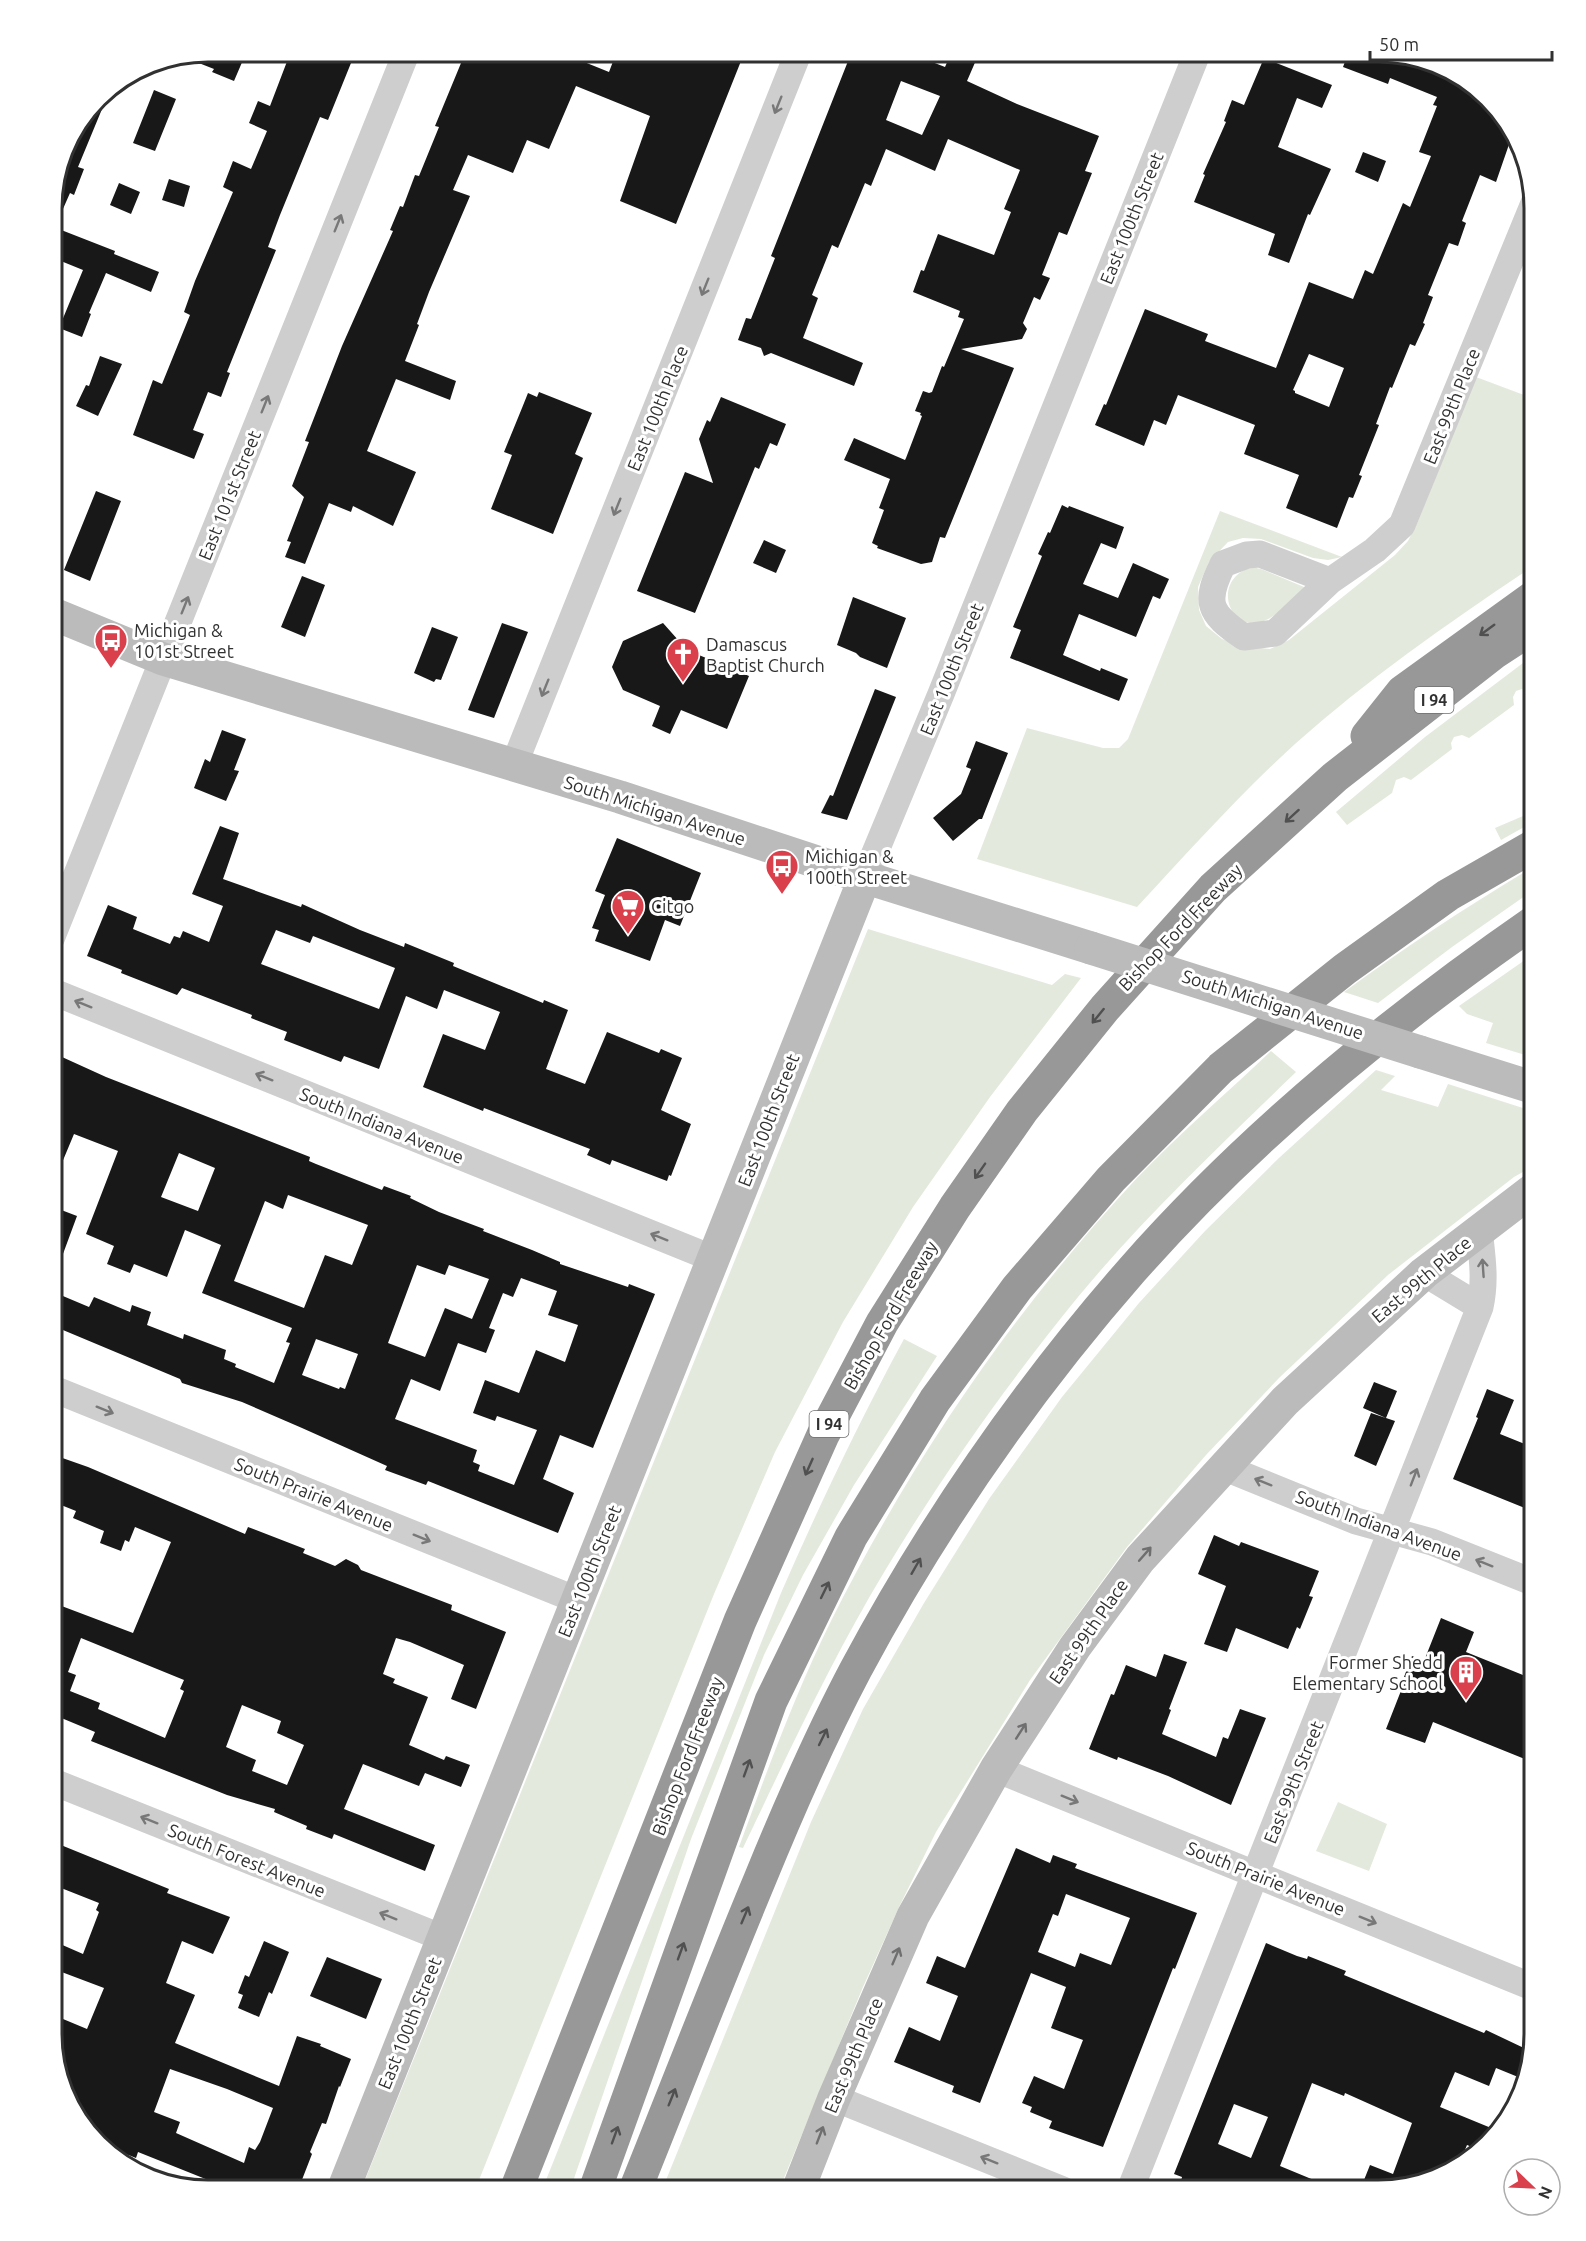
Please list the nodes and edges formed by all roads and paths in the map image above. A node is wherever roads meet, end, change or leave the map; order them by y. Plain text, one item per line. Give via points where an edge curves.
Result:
1 (403, 62) edge
2 (796, 62) edge
3 (1194, 62) edge
4 (1524, 227) edge
5 (1330, 581) dead end
6 (1524, 604) edge
7 (62, 618) edge
8 (1524, 633) edge
9 (163, 659) junction
10 (514, 765) junction
11 (1335, 777) junction
12 (1524, 851) edge
13 (865, 878) junction
14 (62, 912) edge
15 (1524, 929) edge
16 (62, 996) edge
17 (1524, 1085) edge
18 (1524, 1196) edge
19 (1479, 1229) junction
20 (714, 1259) junction
21 (1424, 1273) junction
22 (1480, 1307) junction
23 (62, 1392) edge
24 (1223, 1467) junction
25 (1392, 1531) junction
26 (1524, 1579) edge
27 (577, 1600) junction
28 (996, 1769) junction
29 (62, 1785) edge
30 (1256, 1874) junction
31 (443, 1938) junction
32 (1524, 1984) edge
33 (834, 2098) junction
34 (347, 2179) edge
35 (520, 2179) edge
36 (599, 2179) edge
37 (639, 2179) edge
38 (802, 2180) edge
39 (1037, 2180) edge
40 (1134, 2180) edge

9 -> 1 street, East 101st Street
2 -> 10 street, East 100th Place
3 - 13 street, East 100th Street
4 - 5 street, East 99th Place via 1402,525
6 -> 11 highway via 1402,692
7 - 9 street, South Michigan Avenue
8 - 11 highway, Bishop Ford Freeway / I 94
9 - 10 street, South Michigan Avenue
9 - 14 street, East 101st Street
10 - 13 street, South Michigan Avenue
11 -> 35 highway, Bishop Ford Freeway / I 94 via 1214,888 1105,1008 1022,1111 955,1207 882,1323 823,1435 740,1621
36 -> 12 highway via 771,1701 851,1537 935,1400 1017,1288 1111,1179 1221,1068 1345,969 1448,895
13 - 17 street, South Michigan Avenue, bridge
13 - 20 street, East 100th Street
37 -> 15 highway via 790,1806 855,1670 935,1532 1037,1386 1132,1270 1223,1175 1326,1080 1458,974
20 -> 16 street, South Indiana Avenue
18 - 19 street, East 99th Place
19 - 21 street, East 99th Place
22 -> 19 street, East 99th Street via 1484,1269
20 - 27 street, East 100th Street
21 - 22 street
21 - 24 street, East 99th Place via 1285,1401
25 -> 22 street, East 99th Street
23 -> 27 street, South Prairie Avenue
25 -> 24 street, South Indiana Avenue via 1356,1521
28 -> 24 street, East 99th Place via 1075,1647 1140,1559
26 -> 25 street, South Indiana Avenue via 1432,1542
25 - 30 street, East 99th Street
27 - 31 street, East 100th Street
28 -> 30 street, South Prairie Avenue
33 -> 28 street, East 99th Place via 913,1916
31 -> 29 street, South Forest Avenue
30 -> 32 street, South Prairie Avenue
30 - 40 street, East 99th Street
31 - 34 street, East 100th Street
38 -> 33 street, East 99th Place
39 -> 33 street

